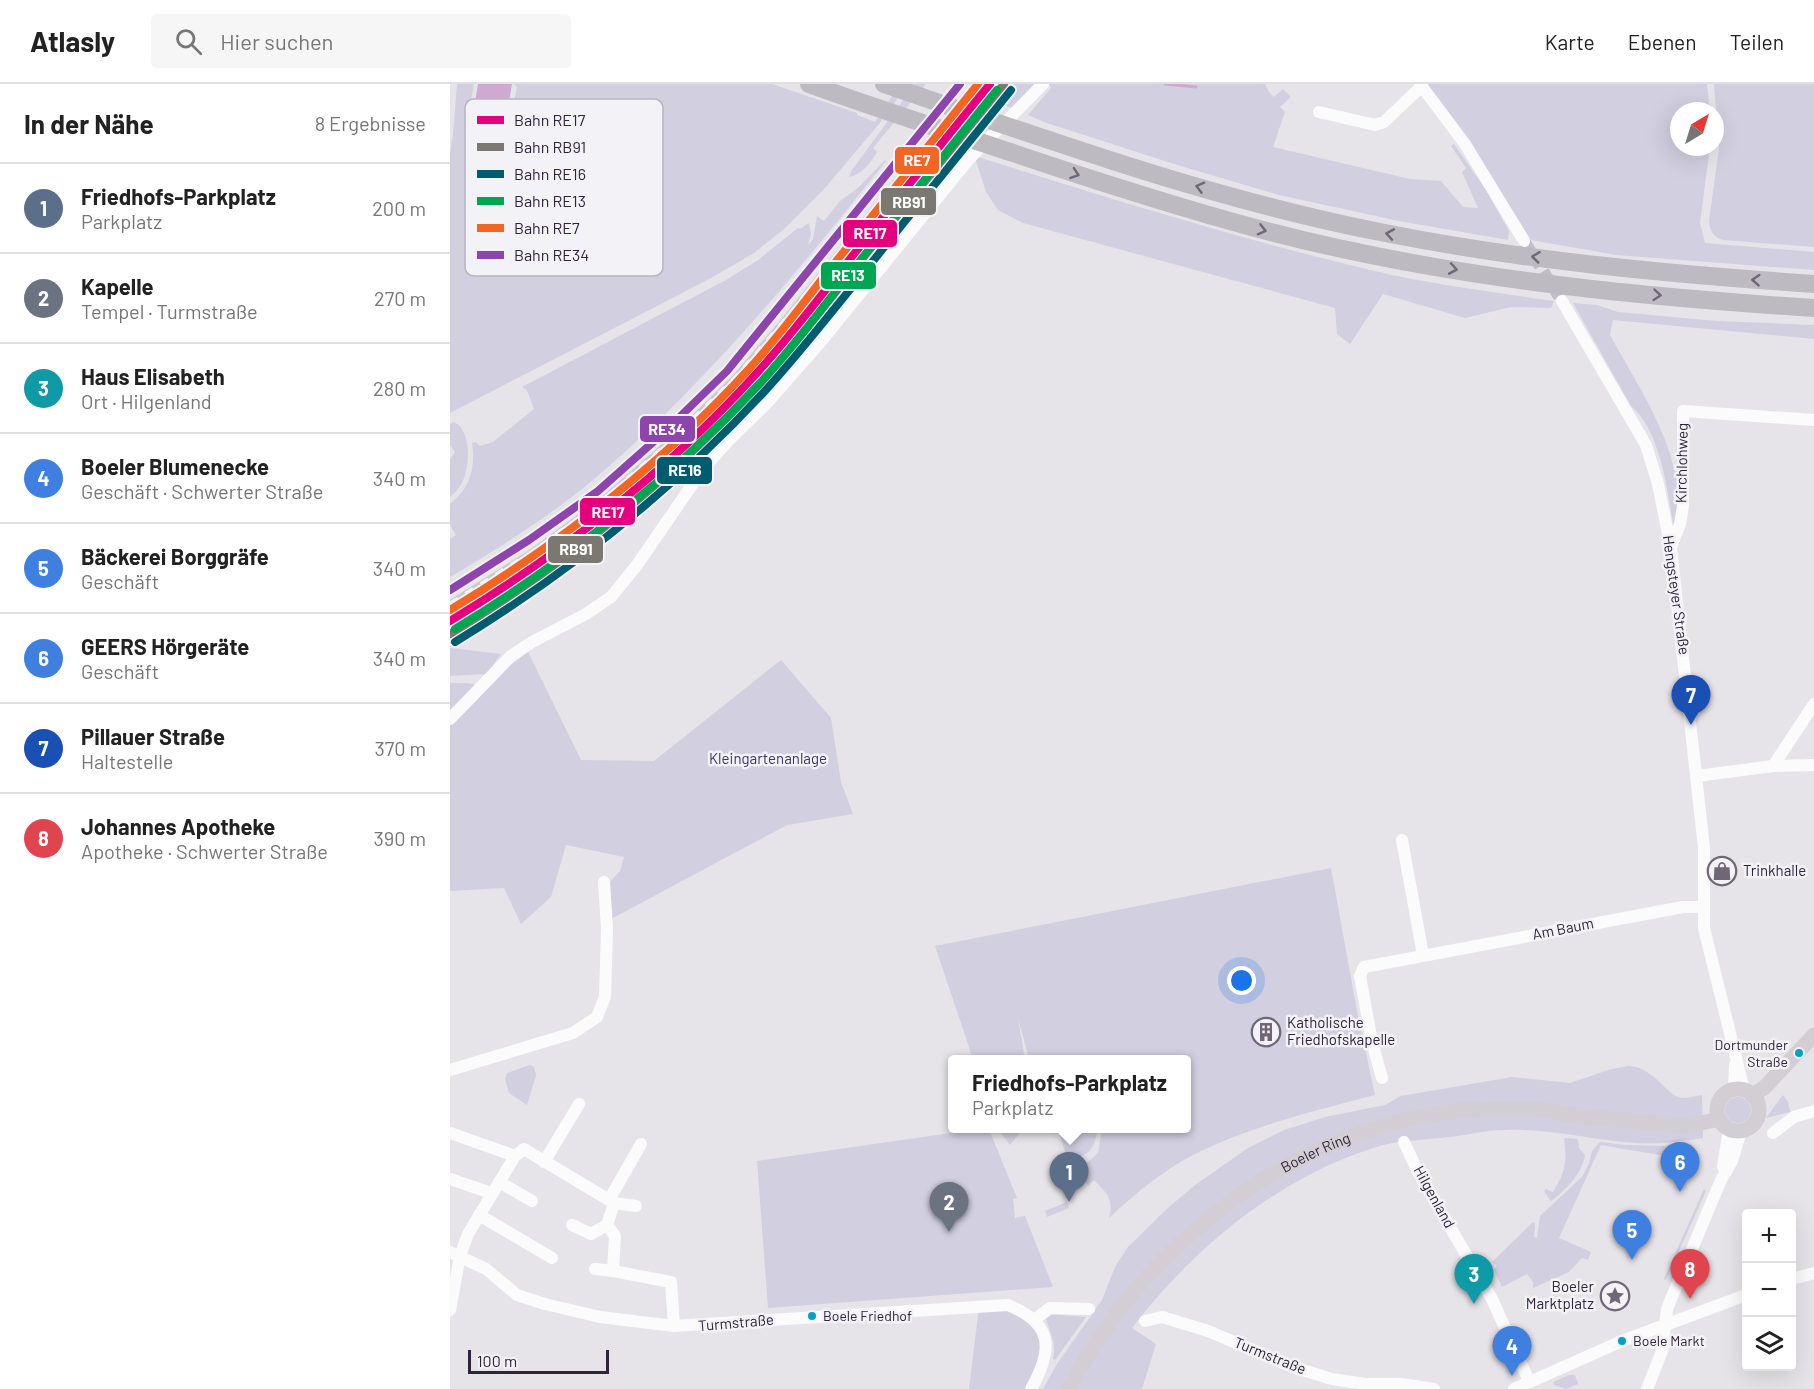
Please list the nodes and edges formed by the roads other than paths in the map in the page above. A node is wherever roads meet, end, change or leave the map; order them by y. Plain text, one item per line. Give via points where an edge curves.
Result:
1 (809, 84) edge
2 (884, 84) edge
3 (1043, 84) edge
4 (1421, 85) edge
5 (1319, 112) dead end
6 (1524, 241) tunnel mouth
7 (1814, 284) edge
8 (1562, 301) tunnel mouth
9 (1814, 308) edge
10 (1814, 420) edge
11 (1671, 549) junction
12 (1814, 704) edge
13 (450, 719) edge
14 (1814, 765) edge
15 (1773, 766) junction
16 (1697, 776) junction
17 (1402, 840) dead end
18 (604, 882) dead end
19 (1703, 907) junction
20 (1423, 955) junction
21 (1814, 1035) edge
22 (450, 1071) edge
23 (1382, 1078) dead end
24 (1747, 1095) junction
25 (579, 1104) dead end
26 (1814, 1111) edge
27 (1727, 1122) junction
28 (450, 1133) edge
29 (1773, 1133) dead end
30 (1404, 1142) dead end
31 (640, 1144) dead end
32 (515, 1156) junction
33 (544, 1162) junction
34 (450, 1179) edge
35 (499, 1182) junction
36 (491, 1193) junction
37 (532, 1201) dead end
38 (611, 1202) junction
39 (636, 1206) dead end
40 (479, 1215) junction
41 (572, 1225) dead end
42 (607, 1225) junction
43 (455, 1254) edge
44 (552, 1258) dead end
45 (595, 1269) dead end
46 (613, 1271) junction
47 (1814, 1273) edge
48 (1796, 1278) edge
49 (1742, 1297) edge
50 (1089, 1309) dead end
51 (450, 1310) edge
52 (1034, 1320) junction
53 (1145, 1321) dead end
54 (674, 1326) junction
55 (1665, 1326) junction
56 (1529, 1381) junction
57 (1031, 1389) edge
58 (1069, 1389) edge
59 (1434, 1389) edge
60 (1514, 1389) edge
61 (1647, 1389) edge

1 -> 9 highway via 1096,182 1260,230 1377,256 1516,280
7 -> 2 highway via 1649,272 1384,233 1172,179
3 - 13 street via 969,159 816,347 703,470 610,597 511,656
4 - 5 street via 1384,122 1375,125
4 - 6 street via 1465,144
8 - 11 street, Hengsteyer Straße via 1646,445 1659,484
10 - 11 street, Kirchlohweg via 1683,411 1683,506
11 - 16 street, Hengsteyer Straße
12 - 15 street
14 - 15 street
15 - 16 street
16 - 19 street, Hengsteyer Straße via 1705,859
17 - 20 street
18 - 22 street via 605,996 597,1017 573,1033
19 - 20 street, Am Baum via 1683,907
19 - 24 street, Hengsteyer Straße via 1704,928
20 - 23 street, Am Baum via 1362,969 1372,1042
21 - 24 main road via 1764,1088
24 - 27 main road via 1724,1095
24 - 27 main road via 1759,1113 1755,1123
25 - 33 street
26 - 29 street via 1794,1117
27 - 55 street via 1721,1180 1671,1299
27 - 58 main road, Boeler Ring via 1656,1122 1534,1109 1486,1109 1394,1123 1339,1141 1245,1191 1194,1230 1117,1312
28 - 32 street
30 - 56 street, Hilgenland via 1492,1299
31 - 38 street
32 - 33 street via 524,1149
32 - 35 street
33 - 38 street
34 - 36 street
35 - 36 street
35 - 37 street
36 - 40 street
38 - 39 street
38 - 42 street
40 - 43 street
40 - 44 street
41 - 42 street via 591,1234
42 - 46 street via 615,1236
43 - 51 street
43 - 54 street, Turmstraße via 486,1269 517,1295 600,1317
45 - 46 street
46 - 54 street via 671,1282
47 - 48 street
49 - 55 street
50 - 52 street via 1050,1308
52 - 54 street, Turmstraße via 1008,1305
52 - 57 street via 1047,1350
53 - 59 street, Turmstraße via 1162,1317 1332,1379
55 - 56 street
55 - 61 street via 1662,1351
56 - 60 street

